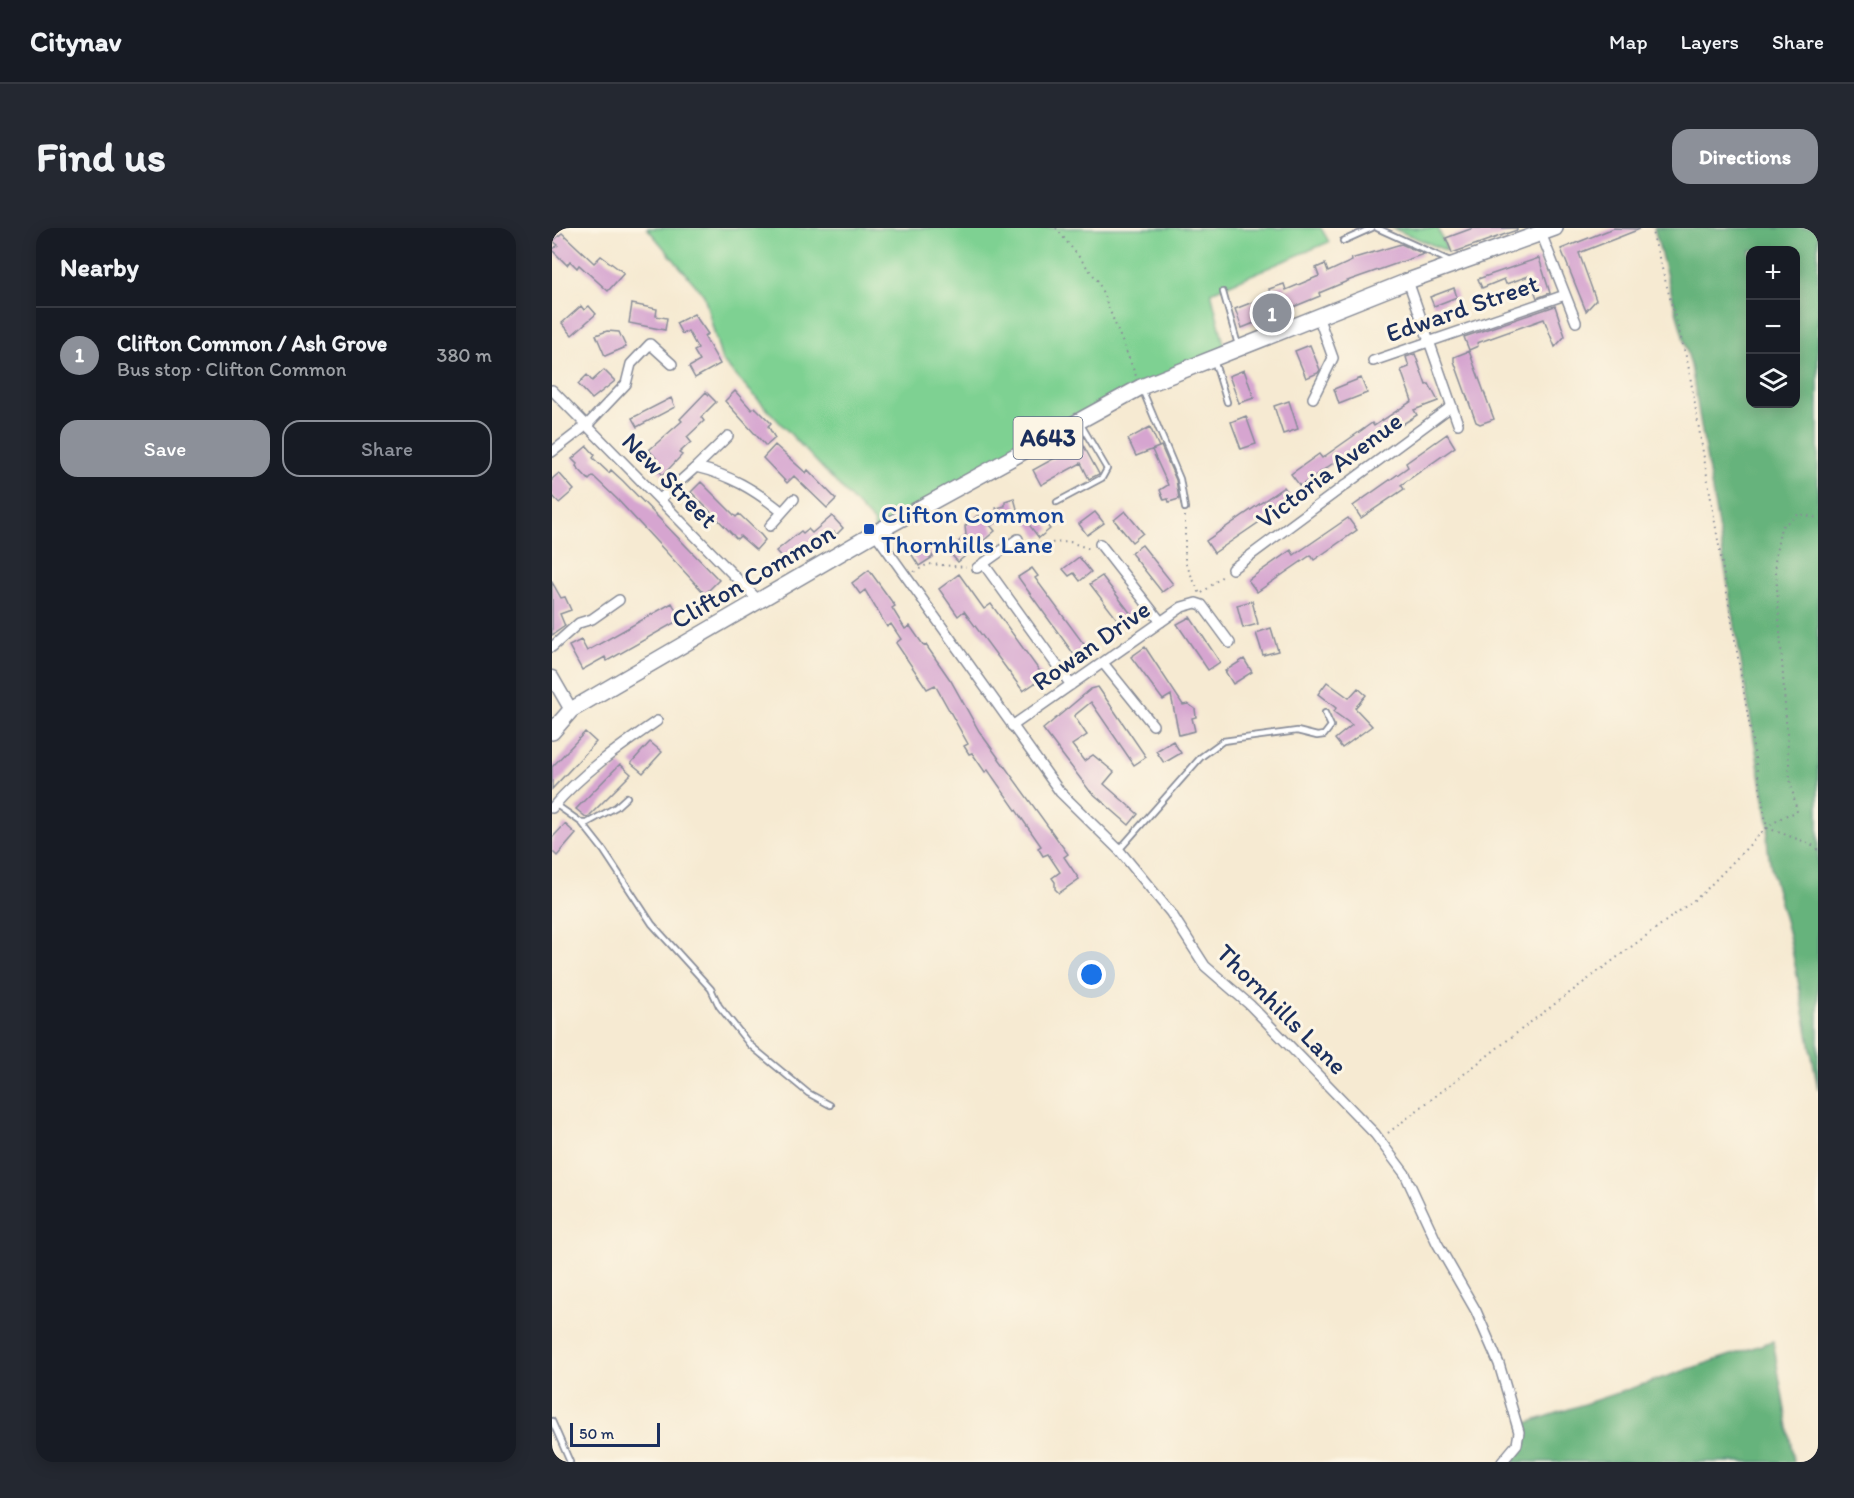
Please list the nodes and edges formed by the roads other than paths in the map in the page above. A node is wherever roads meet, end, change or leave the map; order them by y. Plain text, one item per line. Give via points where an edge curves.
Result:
1 (1375, 228) edge
2 (1548, 230) edge
3 (1343, 241) dead end
4 (1454, 264) junction
5 (1408, 280) junction
6 (1223, 292) dead end
7 (1565, 295) junction
8 (1318, 316) junction
9 (1576, 322) dead end
10 (1429, 342) junction
11 (1238, 347) junction
12 (1214, 357) junction
13 (1373, 361) dead end
14 (672, 364) dead end
15 (1141, 387) junction
16 (552, 390) edge
17 (1313, 398) dead end
18 (1227, 402) dead end
19 (1452, 406) junction
20 (1078, 421) junction
21 (1458, 424) dead end
22 (587, 425) junction
23 (728, 436) dead end
24 (552, 452) edge
25 (696, 467) junction
26 (660, 499) junction
27 (794, 499) dead end
28 (1057, 502) dead end
29 (1185, 508) road end
30 (781, 511) junction
31 (770, 526) dead end
32 (875, 533) junction
33 (1018, 539) road end
34 (1101, 544) road end
35 (1232, 569) road end
36 (619, 600) dead end
37 (758, 600) junction
38 (1161, 622) junction
39 (1230, 643) dead end
40 (552, 647) edge
41 (1103, 663) junction
42 (552, 677) edge
43 (1071, 685) junction
44 (571, 710) junction
45 (1325, 713) dead end
46 (657, 721) dead end
47 (1153, 725) dead end
48 (1012, 726) junction
49 (552, 732) edge
50 (627, 797) dead end
51 (553, 806) edge
52 (582, 823) junction
53 (1119, 850) junction
54 (830, 1105) dead end
55 (552, 1421) edge
56 (570, 1462) edge
57 (1502, 1462) edge

1 - 3 lane
1 - 4 lane via 1449,258
2 - 4 main road, Clifton Common / A643
2 - 7 street
4 - 5 main road, Clifton Common / A643
5 - 8 main road, Clifton Common / A643
5 - 10 street
6 - 11 lane
7 - 9 street
7 - 10 street, Edward Street
8 - 11 main road, Clifton Common / A643
8 - 17 street via 1333,358
10 - 13 street, Edward Street
10 - 19 street
11 - 12 main road, Clifton Common / A643
12 - 15 main road, Clifton Common / A643
12 - 18 lane
14 - 22 street via 650,344 632,364 626,384
15 - 20 main road, Clifton Common / A643
15 - 29 lane via 1180,479
16 - 22 street, New Street
19 - 21 street
19 - 35 street, Victoria Avenue
20 - 28 lane via 1107,469 1102,478
20 - 32 main road, Clifton Common / A643
22 - 24 street
22 - 26 street, New Street
23 - 25 street
25 - 26 street
25 - 30 street via 720,472 753,489
26 - 37 street, New Street
27 - 30 street
30 - 31 street
32 - 37 main road, Clifton Common / A643
32 - 48 street, Thornhills Lane
33 - 43 street via 980,565
34 - 38 street
36 - 40 street via 592,619 579,623
37 - 44 main road, Clifton Common / A643
38 - 39 street, Rowan Drive via 1198,599
38 - 41 street, Rowan Drive
41 - 43 street, Rowan Drive
41 - 47 street
42 - 44 street
43 - 48 street, Rowan Drive
44 - 49 main road, A643
45 - 53 lane via 1331,726 1324,735 1297,731 1223,741 1201,758
46 - 51 street via 609,754
48 - 53 street, Thornhills Lane via 1060,792
50 - 52 lane via 609,812
51 - 52 lane
52 - 54 lane via 652,924 711,989 750,1045 808,1093
53 - 57 street, Thornhills Lane via 1171,913 1205,966 1250,1005 1375,1134 1405,1174 1499,1364 1519,1432 1517,1444
55 - 56 lane

